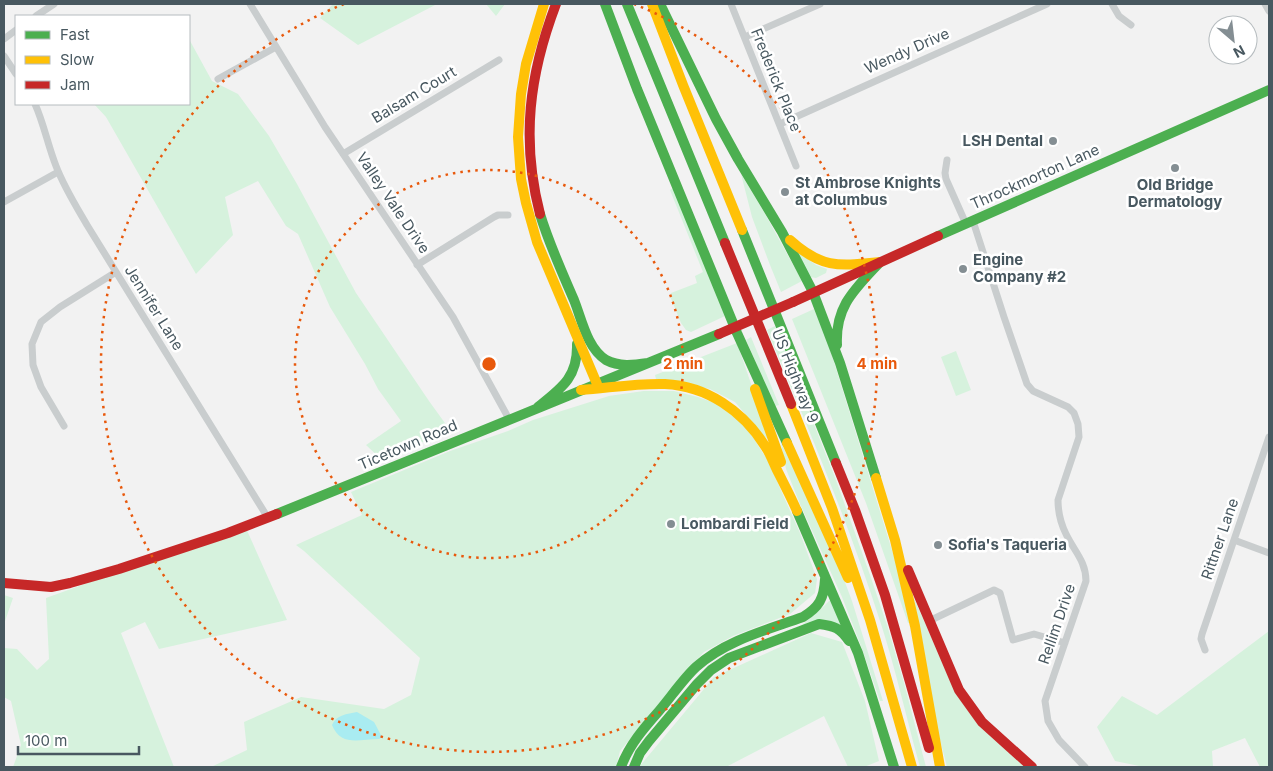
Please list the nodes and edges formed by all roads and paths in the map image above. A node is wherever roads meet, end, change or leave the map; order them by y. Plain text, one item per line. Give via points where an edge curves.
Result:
1 (54, 4) edge
2 (250, 4) edge
3 (544, 4) edge
4 (556, 4) edge
5 (600, 4) edge
6 (605, 4) edge
7 (627, 4) edge
8 (652, 4) edge
9 (660, 4) edge
10 (731, 4) edge
11 (820, 4) edge
12 (1047, 4) edge
13 (1112, 4) edge
14 (1265, 4) edge
15 (1269, 11) edge
16 (38, 15) edge
17 (1131, 25) dead end
18 (15, 31) edge
19 (616, 33) junction
20 (745, 37) junction
21 (4, 39) edge
22 (276, 47) junction
23 (4, 56) edge
24 (499, 60) dead end
25 (15, 72) edge
26 (218, 79) dead end
27 (1269, 90) edge
28 (35, 105) edge
29 (780, 124) junction
30 (343, 154) junction
31 (947, 160) dead end
32 (796, 166) dead end
33 (58, 172) junction
34 (4, 202) edge
35 (508, 216) dead end
36 (970, 223) junction
37 (782, 232) junction
38 (880, 262) junction
39 (418, 265) junction
40 (116, 272) junction
41 (813, 292) junction
42 (737, 333) junction
43 (576, 336) junction
44 (648, 363) junction
45 (840, 363) junction
46 (597, 384) junction
47 (581, 390) junction
48 (538, 407) junction
49 (509, 420) junction
50 (64, 426) dead end
51 (1269, 437) edge
52 (796, 509) junction
53 (268, 518) junction
54 (895, 540) junction
55 (1234, 540) junction
56 (1269, 553) edge
57 (825, 574) junction
58 (4, 583) edge
59 (870, 620) junction
60 (929, 621) junction
61 (1065, 643) junction
62 (1205, 650) dead end
63 (858, 653) junction
64 (621, 767) edge
65 (634, 767) edge
66 (894, 767) edge
67 (912, 767) edge
68 (935, 767) edge
69 (940, 767) edge
70 (1032, 767) edge
71 (1085, 767) edge

1 - 16 street
2 - 22 street, Valley Vale Drive
3 - 43 main road via 526,64 521,94 518,122 520,169 535,235
4 - 44 main road via 540,54 531,102 529,138 537,202 549,242 597,352 605,359 620,364
5 - 19 main road
6 - 19 main road
7 - 59 main road, US Highway 9 via 832,508
8 - 68 main road, US Highway 9 via 855,510 885,595
9 - 37 main road via 716,119
10 - 20 street, Frederick Place
11 - 20 street
12 - 29 street, Wendy Drive
13 - 17 street via 1119,16
14 - 15 street
18 - 21 street
19 - 42 main road
20 - 29 street, Frederick Place
22 - 26 street
22 - 30 street, Valley Vale Drive
23 - 25 street
24 - 30 street, Balsam Court
27 - 36 main road, Throckmorton Lane
28 - 33 street, Jennifer Lane
29 - 32 street, Frederick Place
30 - 39 street, Valley Vale Drive
31 - 36 street, Rellim Drive via 946,179
33 - 34 street
33 - 40 street, Jennifer Lane
35 - 39 street via 494,216
36 - 38 main road, Throckmorton Lane
36 - 61 street, Rellim Drive via 1027,384 1033,391 1068,407 1078,424 1079,436 1058,508 1066,534 1086,571 1086,581
37 - 38 main road via 803,252 824,263
37 - 41 main road
38 - 41 main road, Throckmorton Lane
38 - 45 main road via 850,295 842,311 836,336
39 - 49 street, Valley Vale Drive via 453,317
40 - 50 street via 41,322 32,344 33,365 40,387
40 - 53 street, Jennifer Lane
41 - 44 main road, Ticetown Road, bridge
41 - 45 main road
42 - 52 main road
42 - 59 main road via 850,583
43 - 46 main road
43 - 48 main road via 578,355 572,375
44 - 46 main road, Ticetown Road
45 - 54 main road
46 - 47 main road, Ticetown Road
47 - 48 main road, Ticetown Road
47 - 52 main road via 667,384 701,391 716,398 740,414 758,435
48 - 49 main road, Ticetown Road
49 - 53 main road, Ticetown Road
51 - 55 street, Rittner Lane
52 - 57 main road
53 - 58 main road, Ticetown Road via 70,583 51,587
54 - 60 main road
54 - 69 main road via 915,626
55 - 56 street
55 - 62 street, Rittner Lane via 1202,634
57 - 63 main road
57 - 64 main road via 824,594 815,609 724,648 702,662 638,736
59 - 67 main road, US Highway 9
60 - 61 street via 994,590 1000,593 1013,640 1034,634
60 - 70 main road via 971,708
61 - 71 street, Rellim Drive via 1046,702 1048,721 1059,740
63 - 65 main road via 842,631 820,624 729,658 697,684 649,741
63 - 66 main road

